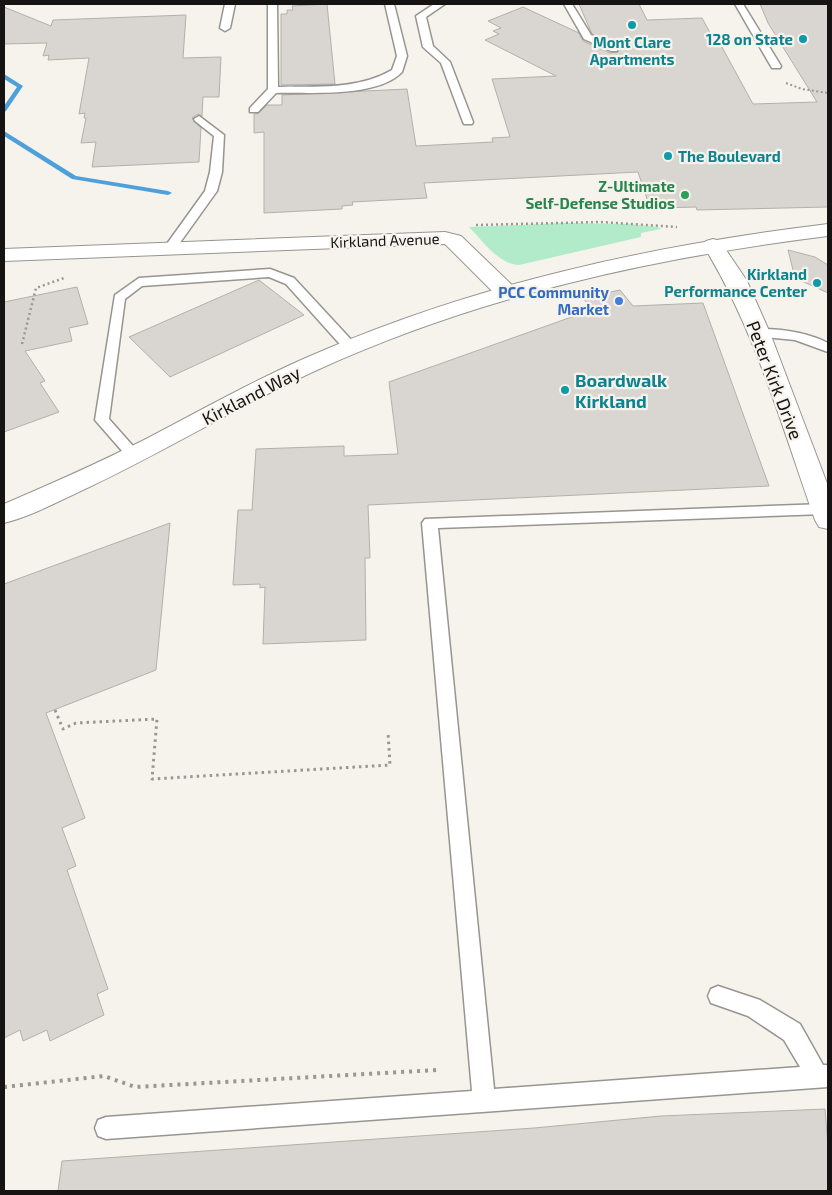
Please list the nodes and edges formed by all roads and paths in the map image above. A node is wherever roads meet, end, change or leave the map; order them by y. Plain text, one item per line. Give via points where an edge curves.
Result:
1 (230, 4) edge
2 (272, 4) edge
3 (389, 4) edge
4 (440, 4) edge
5 (568, 4) edge
6 (739, 4) edge
7 (225, 28) dead end
8 (614, 48) dead end
9 (776, 66) joint
10 (273, 90) junction
11 (828, 93) edge
12 (254, 110) dead end
13 (199, 120) dead end
14 (468, 122) dead end
15 (470, 226) dead end
16 (680, 228) dead end
17 (828, 230) edge
18 (713, 245) junction
19 (170, 248) junction
20 (72, 252) junction
21 (4, 255) edge
22 (505, 291) junction
23 (759, 333) junction
24 (22, 344) dead end
25 (351, 348) junction
26 (828, 348) edge
27 (134, 454) junction
28 (4, 514) edge
29 (826, 515) edge
30 (55, 710) dead end
31 (388, 732) dead end
32 (718, 996) dead end
33 (436, 1070) dead end
34 (823, 1076) edge
35 (4, 1087) edge
36 (484, 1101) junction
37 (106, 1128) dead end

1 - 7 lane
2 - 10 lane
3 - 10 lane via 402,56 397,72 378,83
4 - 14 lane via 422,16 428,47 445,62
5 - 8 lane via 587,37
6 - 9 lane
9 - 11 path via 786,84 802,90
10 - 12 lane
13 - 19 lane via 219,135 216,172 211,191
15 - 16 path via 569,220
17 - 18 street
18 - 22 street via 613,263
18 - 23 street, Peter Kirk Drive via 736,281
19 - 20 street, Kirkland Avenue
19 - 22 street, Kirkland Avenue via 445,238 454,240
20 - 21 street, Kirkland Avenue
20 - 24 path via 71,266 64,279 36,288
22 - 25 street, Kirkland Way via 429,316
23 - 26 lane via 788,333
23 - 29 street, Peter Kirk Drive
25 - 27 street, Kirkland Way via 309,365
25 - 27 lane via 290,281 270,273 139,282 119,298 102,420
27 - 28 street, Kirkland Way
29 - 36 lane via 430,523
30 - 31 path via 63,729 76,723 157,719 152,779 390,765
32 - 34 lane via 753,1008 792,1032
33 - 35 path via 135,1087 104,1076
34 - 36 lane
36 - 37 lane

